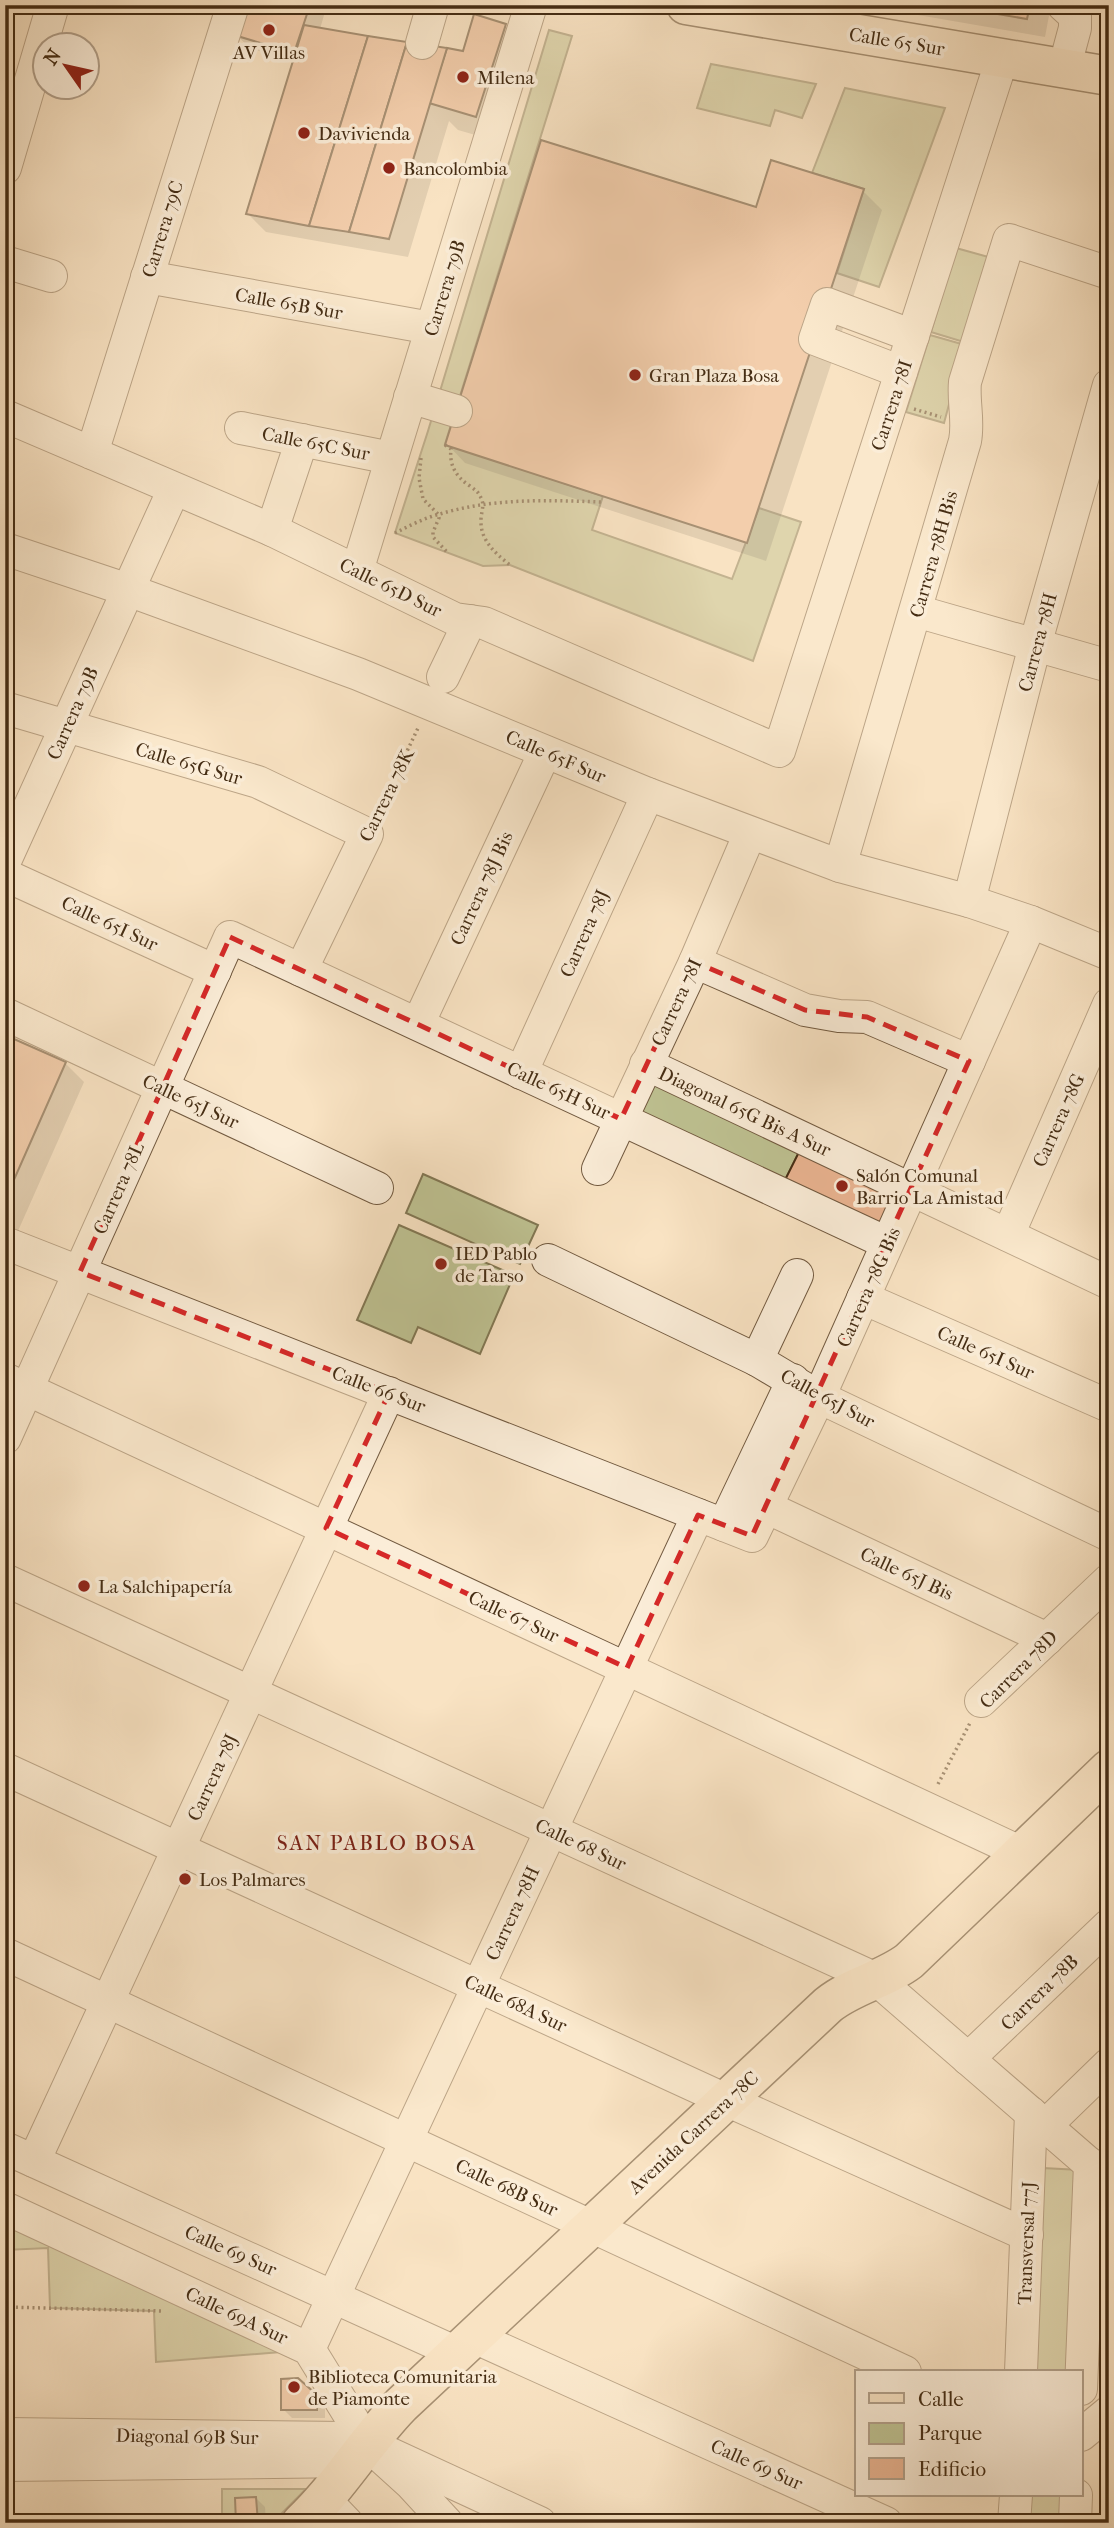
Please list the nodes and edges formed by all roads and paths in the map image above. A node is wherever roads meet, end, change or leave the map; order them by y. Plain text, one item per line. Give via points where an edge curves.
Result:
1 (52, 5) edge
2 (233, 5) edge
3 (433, 5) edge
4 (531, 5) edge
5 (686, 5) edge
6 (1063, 5) edge
7 (422, 43) dead end
8 (1002, 58) junction
9 (1064, 69) junction
10 (1109, 76) edge
11 (5, 168) edge
12 (5, 262) edge
13 (1109, 273) edge
14 (51, 276) dead end
15 (147, 277) junction
16 (431, 328) junction
17 (913, 336) junction
18 (901, 372) junction
19 (1109, 385) edge
20 (410, 397) junction
21 (892, 402) junction
22 (456, 411) dead end
23 (5, 416) edge
24 (968, 425) junction
25 (242, 428) dead end
26 (302, 440) junction
27 (445, 445) dead end
28 (92, 453) junction
29 (406, 456) junction
30 (174, 489) junction
31 (601, 502) dead end
32 (483, 504) junction
33 (438, 514) junction
34 (272, 530) junction
35 (386, 538) dead end
36 (5, 549) edge
37 (447, 552) dead end
38 (510, 565) dead end
39 (357, 571) junction
40 (128, 590) junction
41 (916, 611) junction
42 (470, 621) junction
43 (1035, 645) junction
44 (1109, 666) edge
45 (436, 691) junction
46 (5, 708) edge
47 (66, 727) junction
48 (779, 751) joint
49 (545, 752) junction
50 (648, 794) junction
51 (750, 833) junction
52 (367, 834) junction
53 (5, 861) edge
54 (840, 866) junction
55 (5, 875) edge
56 (970, 901) junction
57 (1031, 922) junction
58 (230, 937) joint
59 (1108, 950) edge
60 (695, 962) junction
61 (301, 970) junction
62 (215, 971) junction
63 (1109, 1004) edge
64 (5, 1014) edge
65 (418, 1024) junction
66 (969, 1061) junction
67 (646, 1064) junction
68 (521, 1073) junction
69 (163, 1088) junction
70 (621, 1119) junction
71 (598, 1169) dead end
72 (377, 1188) dead end
73 (911, 1190) junction
74 (1008, 1235) junction
75 (5, 1243) edge
76 (887, 1243) junction
77 (548, 1260) dead end
78 (80, 1272) junction
79 (797, 1275) dead end
80 (1109, 1283) edge
81 (863, 1298) junction
82 (757, 1360) junction
83 (793, 1380) junction
84 (16, 1384) edge
85 (389, 1393) junction
86 (819, 1397) junction
87 (1109, 1406) edge
88 (5, 1438) edge
89 (766, 1507) junction
90 (725, 1525) junction
91 (326, 1528) junction
92 (1109, 1535) edge
93 (5, 1580) edge
94 (1109, 1580) edge
95 (1047, 1639) junction
96 (626, 1668) junction
97 (251, 1692) junction
98 (982, 1701) joint
99 (5, 1769) edge
100 (1109, 1769) edge
101 (926, 1808) junction
102 (551, 1830) junction
103 (179, 1848) junction
104 (1022, 1853) junction
105 (1109, 1925) edge
106 (5, 1954) edge
107 (876, 1979) junction
108 (478, 1986) junction
109 (108, 2001) junction
110 (968, 2059) junction
111 (1109, 2064) edge
112 (726, 2100) junction
113 (1038, 2119) junction
114 (406, 2140) junction
115 (5, 2148) edge
116 (34, 2161) junction
117 (1099, 2173) edge
118 (5, 2208) edge
119 (592, 2227) junction
120 (1027, 2235) junction
121 (333, 2296) junction
122 (5, 2307) edge
123 (168, 2311) dead end
124 (466, 2345) junction
125 (309, 2349) junction
126 (901, 2370) edge
127 (1021, 2370) edge
128 (1082, 2377) edge
129 (1109, 2412) edge
130 (5, 2434) edge
131 (1082, 2434) edge
132 (361, 2453) junction
133 (5, 2465) edge
134 (1016, 2496) edge
135 (1076, 2496) edge
136 (324, 2515) edge
137 (447, 2523) edge
138 (540, 2523) edge
139 (886, 2523) edge
140 (1014, 2523) edge
141 (1075, 2523) edge

1 - 11 street
2 - 15 street, Carrera 79C
3 - 7 street
4 - 16 street, Carrera 79B
5 - 8 main road, Calle 65 Sur
6 - 9 street via 1075,16
8 - 9 main road, Calle 65 Sur
8 - 17 street, Carrera 78I
9 - 10 main road, Calle 65 Sur
12 - 14 street
13 - 24 street, Carrera 78H Bis via 1009,240 965,382
15 - 16 street, Calle 65B Sur
15 - 28 street, Carrera 79C
16 - 20 street, Carrera 79B
17 - 18 street, Carrera 78I
17 - 18 street via 827,304 815,339
18 - 21 street, Carrera 78I
19 - 43 street, Carrera 78H
20 - 22 street
20 - 29 street, Carrera 79B
21 - 24 path
21 - 48 street, Carrera 78I
23 - 28 street, Calle 65D Sur
24 - 41 street, Carrera 78H Bis
25 - 26 street, Calle 65C Sur
26 - 29 street, Calle 65C Sur
26 - 34 street
27 - 32 path via 451,449 456,473 480,494
28 - 30 street, Calle 65D Sur
29 - 33 path via 419,478 423,499
29 - 39 street, Carrera 79B
30 - 34 street, Calle 65D Sur
30 - 40 street, Carrera 79B
31 - 32 path
32 - 33 path
32 - 38 path via 484,538
33 - 35 path
33 - 37 path via 432,533
34 - 39 street, Calle 65D Sur
36 - 40 street, Calle 65F Sur
39 - 42 street, Calle 65D Sur
40 - 45 street, Calle 65F Sur via 358,674
40 - 47 street, Carrera 79B
41 - 43 street
41 - 54 street, Carrera 78H Bis
42 - 45 street
42 - 48 street, Calle 65D Sur via 484,623
43 - 44 street
43 - 56 street, Carrera 78H
45 - 49 street, Calle 65F Sur
45 - 52 path, Carrera 78K
46 - 47 street, Calle 65G Sur
47 - 52 street, Calle 65G Sur via 258,782
47 - 53 street, Carrera 79B
49 - 50 street, Calle 65F Sur
49 - 65 street, Carrera 78J Bis
50 - 51 street, Calle 65F Sur
50 - 68 street, Carrera 78J
51 - 54 street, Calle 65F Sur
51 - 60 street, Carrera 78I
52 - 61 street, Carrera 78K
54 - 56 street, Calle 65F Sur
55 - 62 street, Calle 65I Sur
56 - 57 street, Calle 65F Sur
57 - 59 street, Calle 65F Sur
57 - 66 street, Carrera 78G Bis
58 - 61 street, Calle 65H Sur
58 - 62 street, Carrera 78L
60 - 66 street via 805,1010 867,1017
60 - 67 street, Carrera 78I
61 - 65 street, Calle 65H Sur
62 - 69 street, Carrera 78L
63 - 74 street, Carrera 78G
64 - 69 street, Calle 65J Sur
65 - 68 street, Calle 65H Sur
66 - 73 street, Carrera 78G Bis
67 - 70 street, Carrera 78I
67 - 73 street, Diagonal 65G Bis A Sur
68 - 70 street, Calle 65H Sur
69 - 72 street, Calle 65J Sur
69 - 78 street, Carrera 78L
70 - 71 street, Carrera 78I
70 - 76 street, Calle 65H Sur
73 - 74 street, Diagonal 65G Bis A Sur
73 - 76 street, Carrera 78G Bis
74 - 80 street, Diagonal 65G Bis A Sur
75 - 78 street, Calle 66 Sur
76 - 81 street, Carrera 78G Bis
77 - 82 street, Calle 65J Sur
78 - 84 street, Carrera 78L
78 - 85 street, Calle 66 Sur
79 - 82 street
81 - 86 street, Carrera 78G Bis
81 - 87 street, Calle 65I Sur
82 - 83 street, Calle 65J Sur
83 - 86 street, Calle 65J Sur
83 - 90 street
84 - 88 street, Carrera 78L
84 - 91 street, Calle 67 Sur
85 - 90 street, Calle 66 Sur
85 - 91 street, Carrera 78J
86 - 89 street, Carrera 78G Bis
86 - 92 street, Calle 65J Sur
89 - 90 street, Carrera 78G Bis
89 - 95 street, Calle 65J Bis
90 - 96 street, Carrera 78H
91 - 96 street, Calle 67 Sur
91 - 97 street, Carrera 78J
93 - 97 street, Calle 68 Sur
94 - 95 street, Carrera 78D
95 - 98 street, Carrera 78D
96 - 101 street, Calle 67 Sur
96 - 102 street, Carrera 78H
97 - 102 street, Calle 68 Sur
97 - 103 street, Carrera 78J
98 - 101 path, Carrera 78D
99 - 103 street, Calle 68A Sur
100 - 104 main road, Avenida Carrera 78C
101 - 104 street, Calle 67 Sur
102 - 107 street, Calle 68 Sur
102 - 108 street, Carrera 78H
103 - 108 street, Calle 68A Sur
103 - 109 street, Carrera 78J
104 - 107 main road, Avenida Carrera 78C via 909,1961
105 - 110 street, Carrera 78B
106 - 109 street, Calle 68B Sur
107 - 110 street, Calle 68 Sur
107 - 112 main road, Avenida Carrera 78C via 828,2005
108 - 112 street, Calle 68A Sur
108 - 114 street, Carrera 78H
109 - 114 street, Calle 68B Sur
109 - 116 street, Carrera 78J
110 - 113 street, Calle 68 Sur
111 - 113 street
112 - 119 main road, Avenida Carrera 78C
112 - 120 street, Calle 68A Sur
113 - 117 street, Calle 68 Sur
113 - 120 street, Transversal 77J
114 - 119 street, Calle 68B Sur
114 - 121 street, Carrera 78H
115 - 116 street, Calle 69 Sur
116 - 121 street, Calle 69 Sur
117 - 128 street
118 - 125 street, Calle 69A Sur
119 - 124 main road, Avenida Carrera 78C
119 - 126 street, Calle 68B Sur
120 - 127 street, Transversal 77J
121 - 124 street, Calle 69 Sur
121 - 125 street, Carrera 78H
122 - 123 path
124 - 132 main road, Avenida Carrera 78C via 391,2416
124 - 139 street, Calle 69 Sur
125 - 132 street, Calle 69A Sur
129 - 131 street
130 - 132 street, Diagonal 69B Sur via 345,2438
132 - 133 street, Diagonal 69B Sur
132 - 136 main road, Avenida Carrera 78C
132 - 137 street via 411,2484
132 - 138 street
134 - 140 street
135 - 141 street

